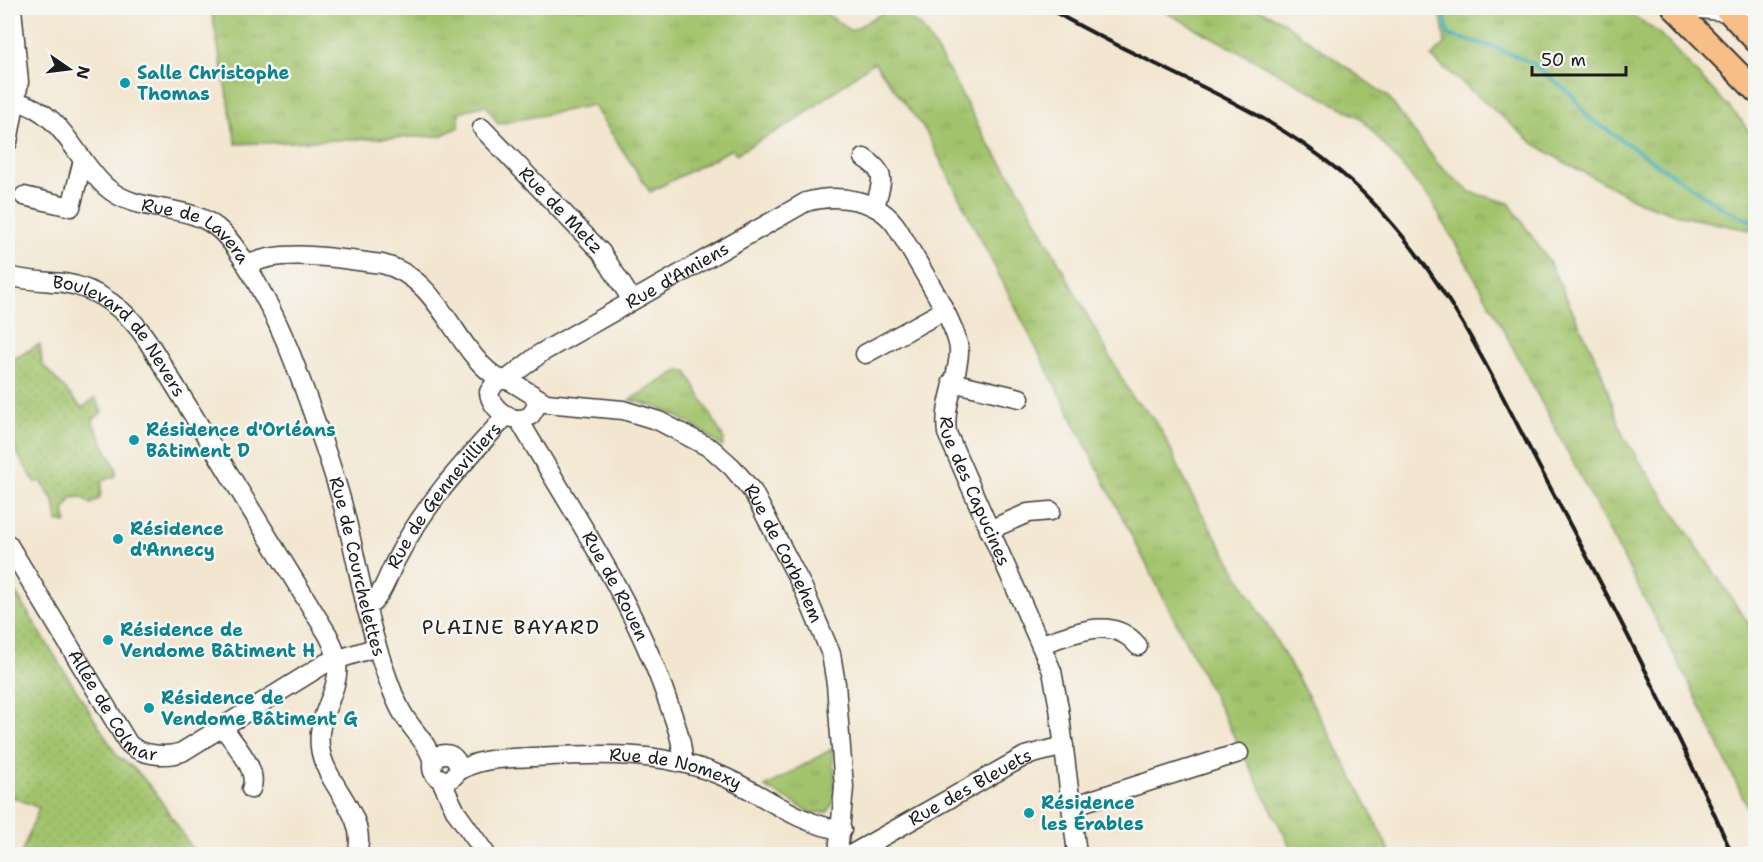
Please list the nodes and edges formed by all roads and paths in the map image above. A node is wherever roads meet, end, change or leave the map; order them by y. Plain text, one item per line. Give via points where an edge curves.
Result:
1 (12, 8) edge
2 (1674, 8) edge
3 (1692, 8) edge
4 (1728, 10) edge
5 (1755, 15) edge
6 (1755, 41) edge
7 (13, 50) edge
8 (1755, 91) edge
9 (17, 102) junction
10 (482, 128) dead end
11 (8, 142) edge
12 (864, 158) dead end
13 (83, 160) junction
14 (24, 196) dead end
15 (814, 200) joint
16 (875, 207) junction
17 (247, 266) junction
18 (8, 276) edge
19 (632, 300) junction
20 (943, 310) junction
21 (541, 353) junction
22 (865, 354) dead end
23 (504, 380) junction
24 (952, 382) junction
25 (533, 395) junction
26 (1020, 398) dead end
27 (513, 417) junction
28 (1051, 511) dead end
29 (989, 530) junction
30 (8, 544) edge
31 (366, 608) junction
32 (1041, 644) junction
33 (1138, 646) dead end
34 (377, 647) junction
35 (337, 658) junction
36 (223, 727) junction
37 (1064, 746) junction
38 (1239, 753) dead end
39 (683, 763) junction
40 (444, 767) junction
41 (250, 789) dead end
42 (1072, 806) junction
43 (842, 830) junction
44 (357, 855) edge
45 (486, 855) edge
46 (838, 855) edge
47 (852, 855) edge
48 (1077, 855) edge

1 - 7 street
2 - 8 main road
3 - 4 street
4 - 5 street
4 - 6 main road
7 - 9 street via 19,74
9 - 11 street
9 - 13 street, Rue de Lavera via 34,106 50,117
10 - 19 street, Rue de Metz via 601,252
12 - 16 street via 882,175
13 - 14 street via 71,207
13 - 17 street, Rue de Lavera via 108,189 126,200 184,211 209,222 223,233
15 - 16 street, Rue des Capucines via 845,199
15 - 19 street, Rue d'Amiens via 793,208
16 - 20 street, Rue des Capucines via 894,222
17 - 23 street, Rue de Lavera via 263,258 286,256 382,264 405,272 422,286 483,364
17 - 31 street, Rue de Courchelettes via 279,325 302,382 341,500
18 - 35 street, Boulevard de Nevers via 79,287 108,301 133,321 328,635
19 - 21 street, Rue d'Amiens
20 - 22 street
20 - 24 street, Rue des Capucines via 958,343
21 - 23 street, Rue d'Amiens
21 - 25 street via 531,370
23 - 25 street
23 - 27 street via 492,386 490,398 493,405
24 - 26 street
24 - 29 street, Rue des Capucines via 946,410 947,433
25 - 27 street via 536,407 531,415
25 - 43 street, Rue de Corbehem via 550,404 623,410 659,421 712,449 753,492 804,590 831,654 843,776
27 - 31 street, Rue de Gennevilliers via 435,497 406,541 378,597
27 - 39 street, Rue de Rouen via 618,588 641,634 674,718
28 - 29 street via 1028,513
29 - 32 street, Rue des Capucines
30 - 36 street, Allée de Colmar via 133,748 173,755
31 - 34 street, Rue de Courchelettes
32 - 33 street via 1107,627 1127,635
32 - 37 street, Rue des Capucines via 1056,688
34 - 35 street, Allée de Colmar
34 - 40 street, Rue de Courchelettes via 399,706
35 - 36 street, Allée de Colmar
35 - 44 street, Boulevard de Nevers via 337,682 320,747 358,828
36 - 41 street via 252,772
37 - 42 street, Rue des Capucines
37 - 47 street, Rue des Bleuets via 1018,760
38 - 42 street
39 - 40 street, Rue de Nomexy via 612,753 497,759
39 - 43 street, Rue de Nomexy via 728,778 816,825
40 - 45 street, Rue de Courchelettes via 456,812
42 - 48 street, Rue des Capucines
43 - 46 street, Rue de Corbehem

